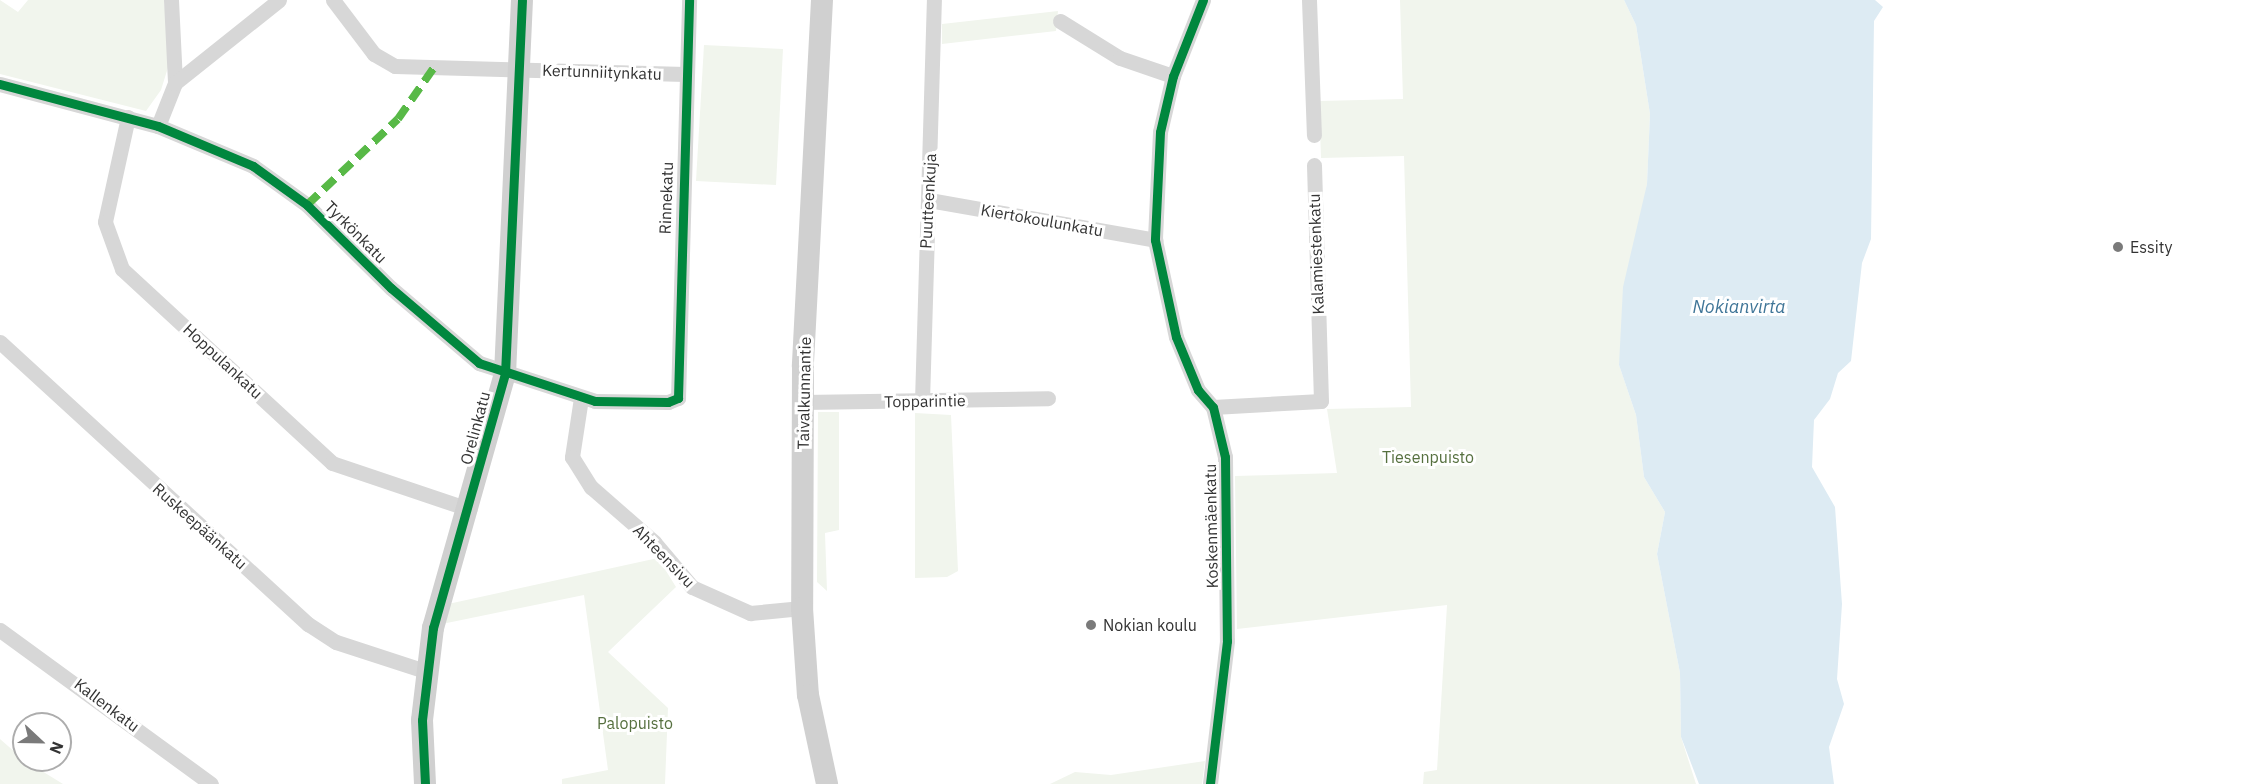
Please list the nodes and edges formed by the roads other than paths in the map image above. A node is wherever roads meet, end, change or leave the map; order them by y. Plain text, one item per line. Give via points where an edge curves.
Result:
1 (171, 0) edge
2 (279, 0) edge
3 (333, 0) edge
4 (522, 0) edge
5 (689, 0) edge
6 (822, 0) edge
7 (934, 0) edge
8 (1203, 0) edge
9 (1309, 0) edge
10 (1060, 21) dead end
11 (521, 69) junction
12 (685, 74) junction
13 (1173, 75) junction
14 (175, 83) junction
15 (0, 84) edge
16 (128, 117) junction
17 (158, 126) junction
18 (1314, 135) dead end
19 (1314, 165) dead end
20 (929, 200) junction
21 (1155, 240) junction
22 (0, 342) edge
23 (505, 374) junction
24 (581, 398) junction
25 (678, 398) joint
26 (1048, 398) dead end
27 (922, 401) junction
28 (803, 402) junction
29 (1213, 406) junction
30 (469, 509) junction
31 (802, 608) junction
32 (0, 630) edge
33 (425, 671) junction
34 (211, 784) edge
35 (425, 784) edge
36 (827, 784) edge
37 (1210, 784) edge

1 - 14 street
2 - 14 street
3 - 11 street, Kertunniitynkatu via 381,62
4 - 11 street, Orelinkatu
5 - 12 street, Rinnekatu
6 - 28 street, Taivalkunnantie
7 - 20 street, Puutteenkuja
8 - 13 street, Koskenmäenkatu
9 - 18 street
10 - 13 street via 1120,58
11 - 12 street, Kertunniitynkatu
11 - 23 street, Orelinkatu
12 - 25 street, Rinnekatu
13 - 21 street, Koskenmäenkatu via 1159,143
14 - 17 street
15 - 16 street, Tyrkönkatu
16 - 17 street, Tyrkönkatu
16 - 30 street, Hoppulankatu via 105,222 122,269 332,464
17 - 23 street, Tyrkönkatu via 274,179 447,340
19 - 29 street, Kalamiestenkatu via 1321,401
20 - 21 street, Kiertokoulunkatu
20 - 27 street, Puutteenkuja
21 - 29 street, Koskenmäenkatu via 1176,337 1198,390
22 - 33 street, Ruskeepäänkatu via 308,624 336,642
23 - 24 street, Tyrkönkatu
23 - 30 street, Orelinkatu
24 - 25 street, Tyrkönkatu via 610,403
24 - 31 street, Ahteensivu via 572,457 591,487 654,542 692,587 750,613
26 - 27 street, Topparintie
27 - 28 street, Topparintie
28 - 31 street, Taivalkunnantie
29 - 37 street, Koskenmäenkatu via 1225,457 1228,568 1225,662
30 - 33 street, Orelinkatu via 437,608
31 - 36 street, Taivalkunnantie via 808,695
32 - 34 street, Kallenkatu
33 - 35 street, Orelinkatu

